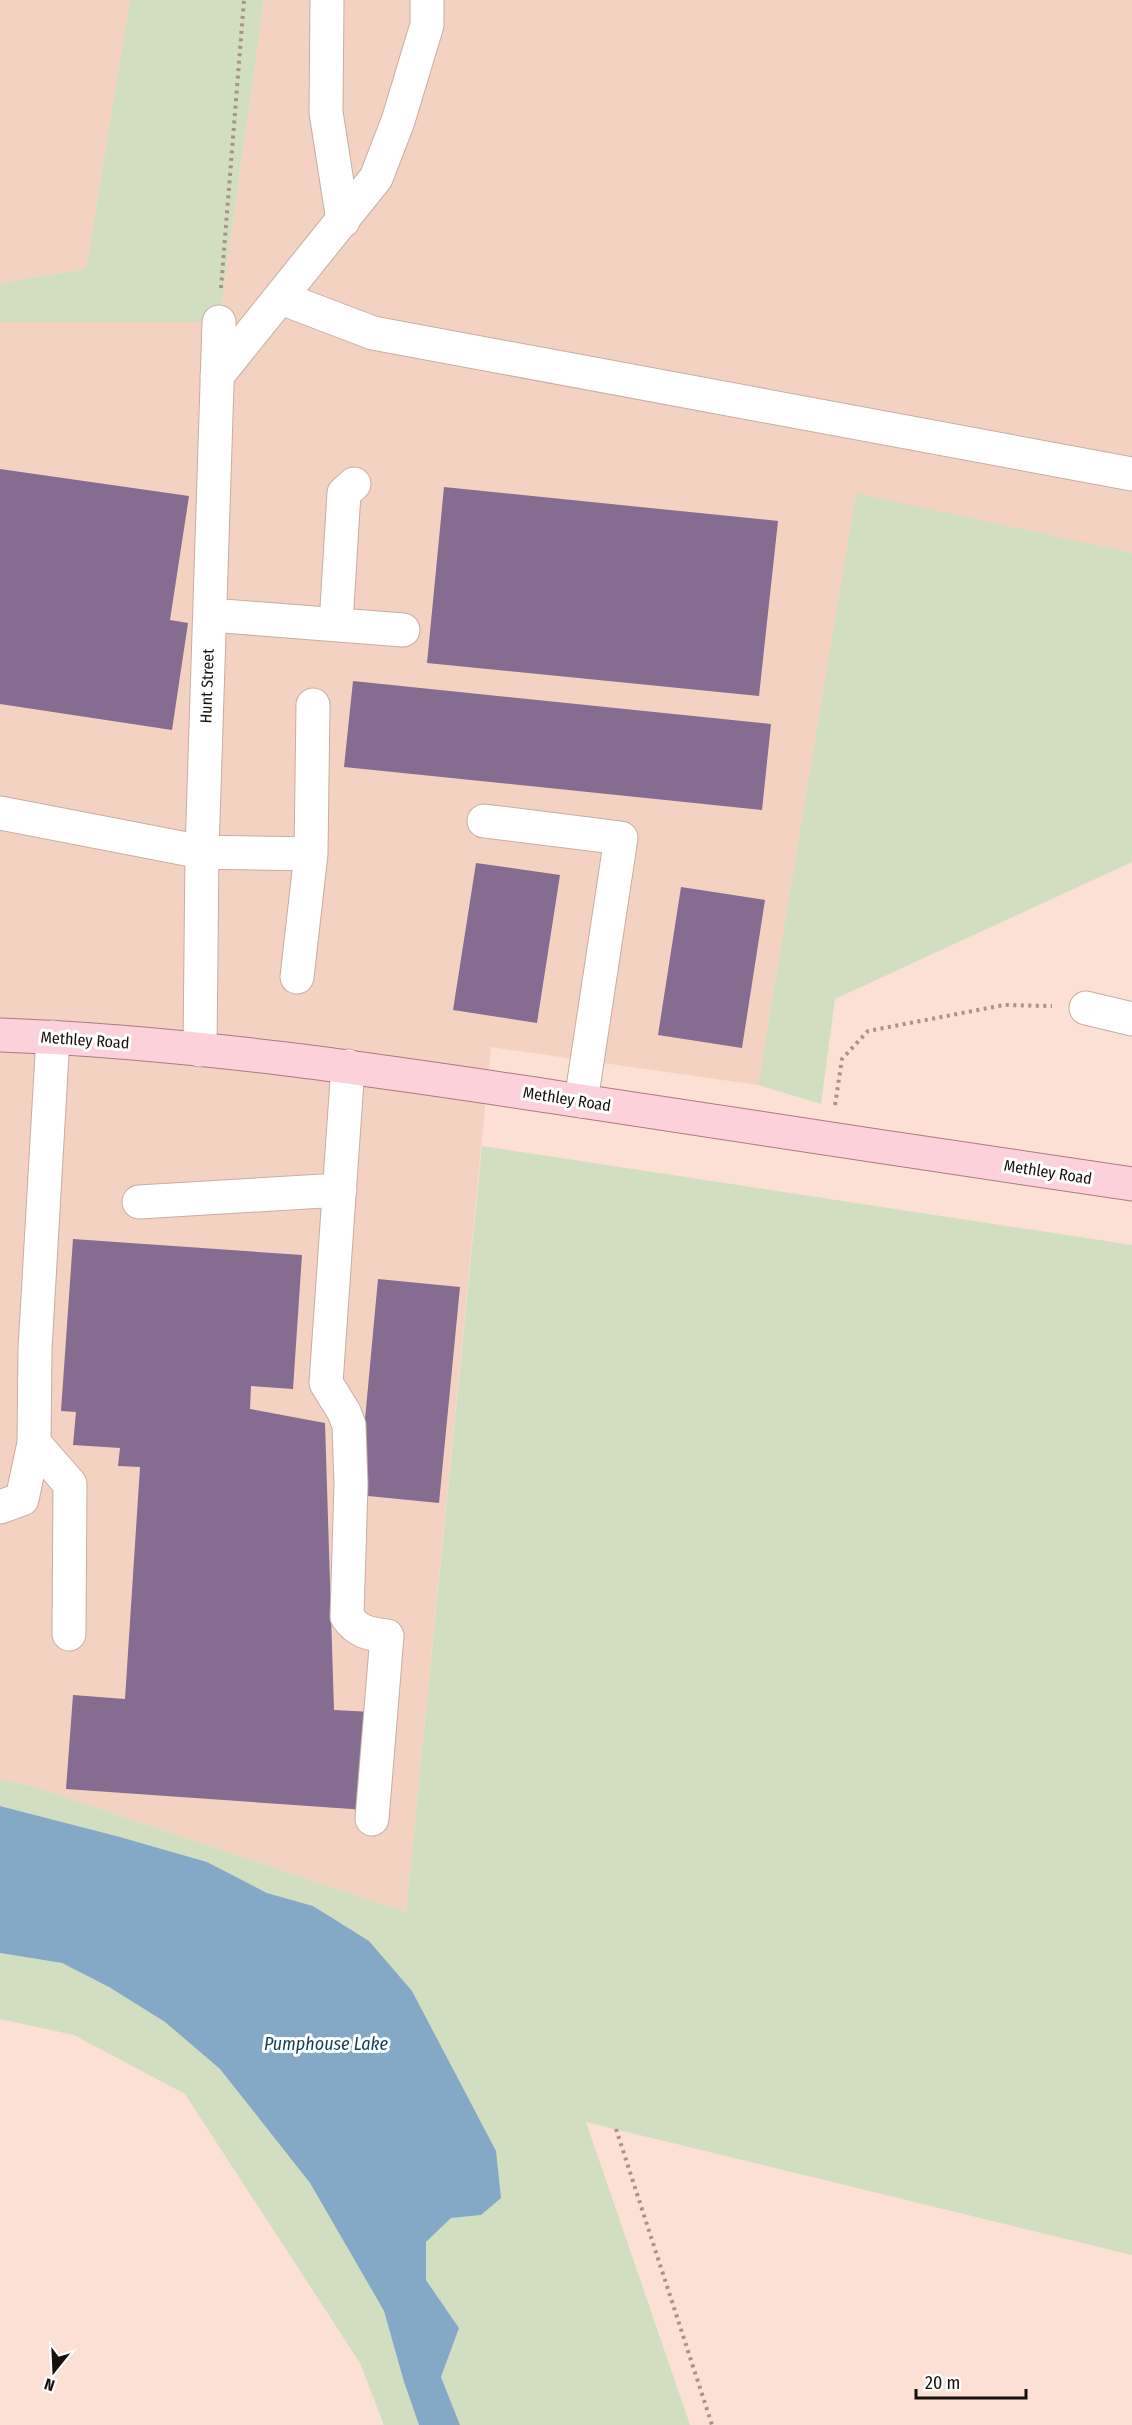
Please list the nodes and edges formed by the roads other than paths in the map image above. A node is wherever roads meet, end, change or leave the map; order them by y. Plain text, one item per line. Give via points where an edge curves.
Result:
1 (327, 0) edge
2 (427, 0) edge
3 (343, 221) junction
4 (281, 298) junction
5 (219, 322) road end
6 (217, 376) junction
7 (1132, 474) edge
8 (354, 484) dead end
9 (210, 615) junction
10 (336, 624) junction
11 (403, 630) dead end
12 (313, 705) dead end
13 (0, 813) edge
14 (484, 821) dead end
15 (202, 852) junction
16 (311, 854) junction
17 (297, 977) dead end
18 (1086, 1008) road end
19 (1132, 1018) edge
20 (0, 1035) edge
21 (53, 1037) junction
22 (201, 1050) junction
23 (348, 1066) junction
24 (581, 1101) junction
25 (1132, 1184) edge
26 (340, 1190) junction
27 (139, 1202) dead end
28 (34, 1443) junction
29 (0, 1507) edge
30 (69, 1634) dead end
31 (372, 1819) dead end

1 - 3 street via 326,112
2 - 3 street via 427,26 398,121 376,178
3 - 4 street
4 - 6 street
4 - 7 street via 373,333
5 - 6 street, Hunt Street
6 - 9 street, Hunt Street
8 - 10 street via 344,493
9 - 10 street
9 - 15 street, Hunt Street
10 - 11 street
12 - 16 street
13 - 15 street
14 - 24 street via 621,838
15 - 16 street
15 - 22 street, Hunt Street
16 - 17 street
18 - 19 street
20 - 21 main road, Methley Road
21 - 22 main road, Methley Road
21 - 28 street via 35,1349
22 - 23 main road, Methley Road
23 - 24 main road, Methley Road
23 - 26 street
24 - 25 main road, Methley Road
26 - 27 street
26 - 31 street via 326,1383 349,1425 347,1617 366,1634 387,1636
28 - 29 street via 22,1499
28 - 30 street via 70,1484

